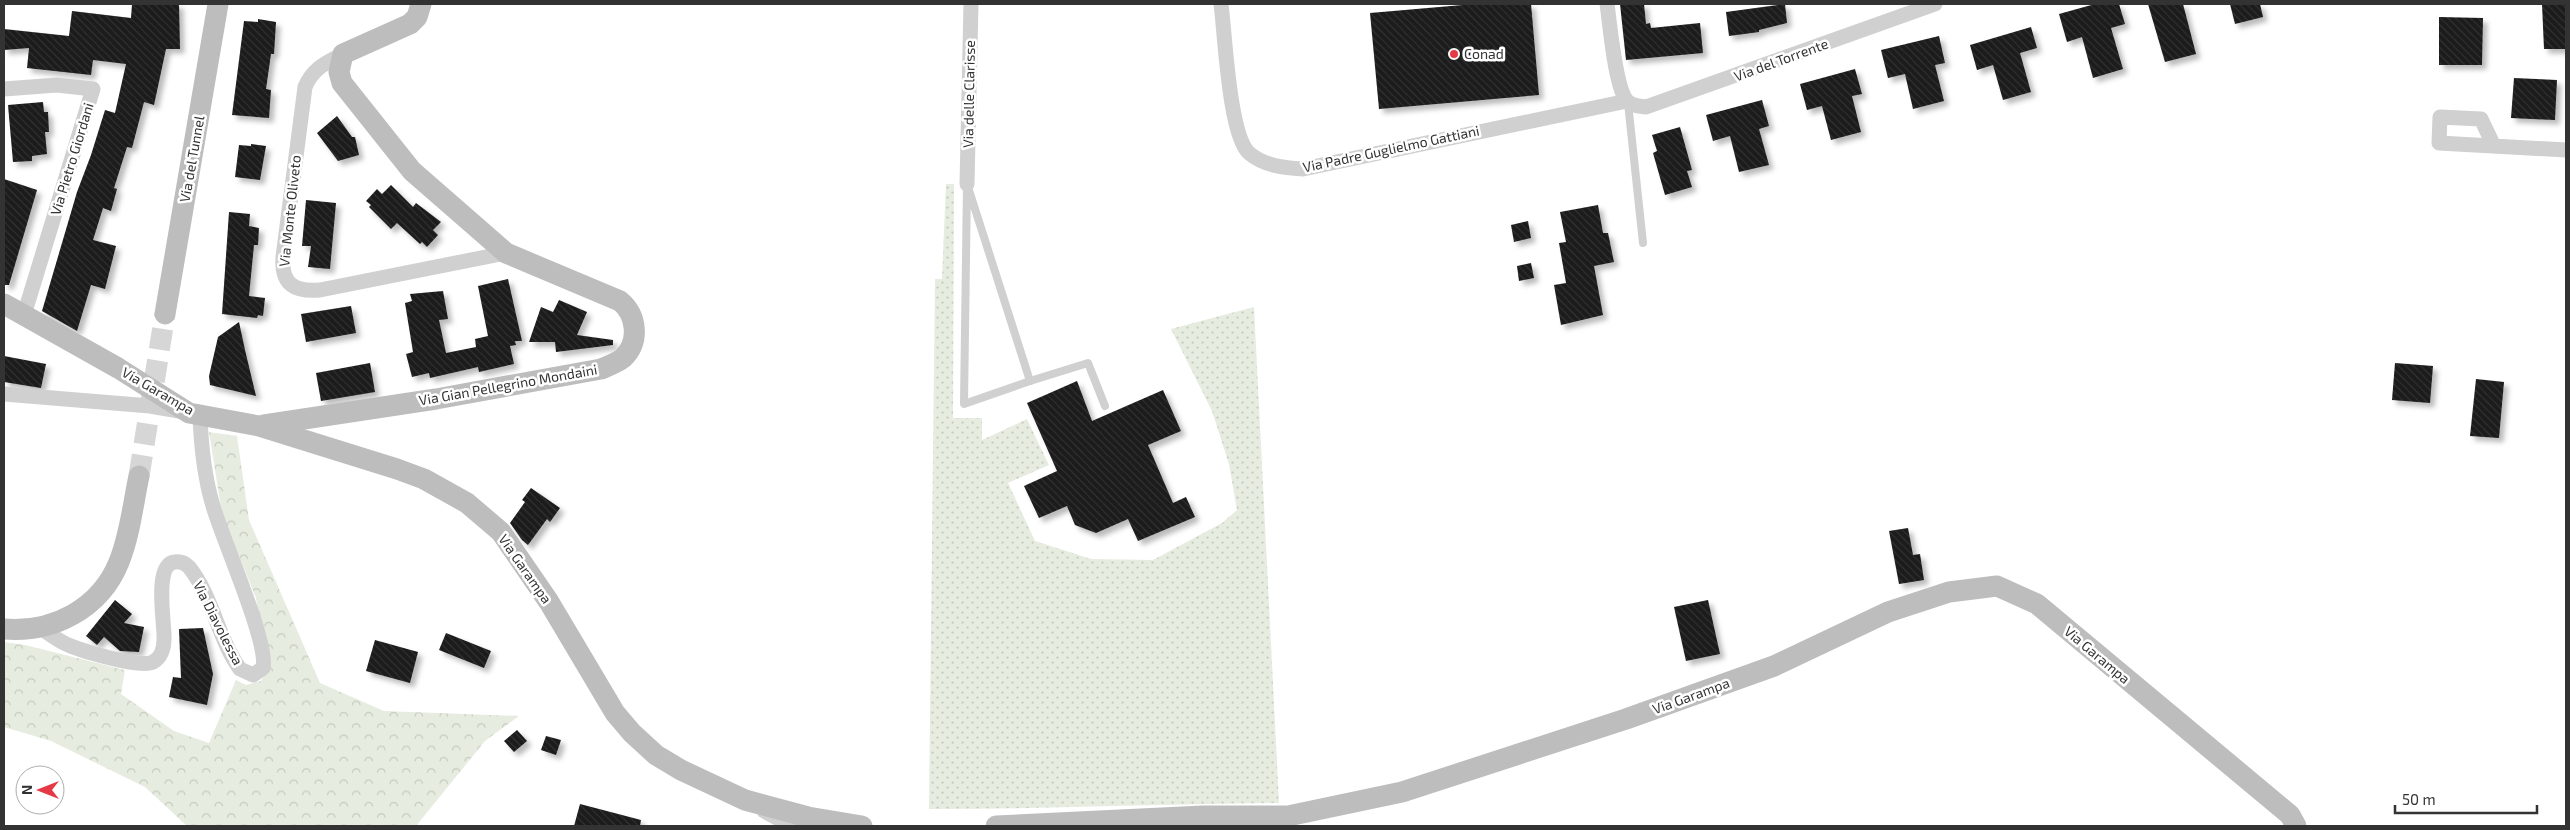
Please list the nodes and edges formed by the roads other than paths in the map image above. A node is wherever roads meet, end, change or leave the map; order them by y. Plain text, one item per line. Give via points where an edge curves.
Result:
1 (218, 4) edge
2 (228, 4) edge
3 (422, 4) edge
4 (970, 4) edge
5 (1221, 4) edge
6 (1607, 4) edge
7 (1935, 4) edge
8 (212, 38) junction
9 (343, 54) junction
10 (4, 89) edge
11 (1627, 101) junction
12 (2494, 146) dead end
13 (2566, 150) edge
14 (967, 184) junction
15 (1643, 243) dead end
16 (506, 253) junction
17 (4, 304) edge
18 (165, 314) tunnel mouth
19 (24, 315) junction
20 (1030, 381) junction
21 (4, 394) edge
22 (1105, 406) dead end
23 (195, 414) junction
24 (259, 426) junction
25 (139, 476) tunnel mouth
26 (39, 627) junction
27 (4, 629) edge
28 (746, 800) junction
29 (792, 826) edge
30 (862, 826) edge
31 (996, 826) edge
32 (2296, 826) edge

1 - 8 street, Via del Tunnel
2 - 8 street
3 - 9 street via 410,24
4 - 14 street, Via delle Clarisse
5 - 11 street, Via Padre Guglielmo Gattiani via 1234,121 1248,152 1277,167 1303,169
6 - 11 street via 1617,72
7 - 11 street, Via del Torrente via 1667,102 1646,107
8 - 18 street, Via del Tunnel
9 - 16 street, Via Gian Pellegrino Mondaini via 339,72 342,83 412,171
9 - 16 street, Via Monte Oliveto via 310,74 305,87 283,257 284,275 290,285 304,291 320,290
10 - 19 street, Via Pietro Giordani via 57,85 93,89
11 - 15 lane
12 - 13 street
14 - 20 lane
14 - 20 lane via 964,404
16 - 24 street, Via Gian Pellegrino Mondaini via 626,306 636,330 624,357 591,370 436,400
17 - 19 street, Via Garampa
19 - 23 street, Via Garampa
20 - 22 lane via 1088,363
21 - 23 street via 150,406
23 - 24 street, Via Garampa
23 - 26 street, Via Diavolessa via 212,505 255,625 263,668 253,675 240,669 203,590 182,562 168,564 164,572 163,650 153,662 146,664 114,658 65,643
24 - 28 street, Via Garampa via 424,479 467,503 500,532 548,602 615,712 632,733 656,755 681,770
25 - 26 street via 126,541 108,582 75,615
26 - 27 street
28 - 29 street
28 - 30 street, Via Garampa via 808,817
31 - 32 street, Via Garampa via 1203,816 1288,816 1402,792 1626,719 1774,666 1888,612 1949,592 1997,586 2037,604 2290,816

